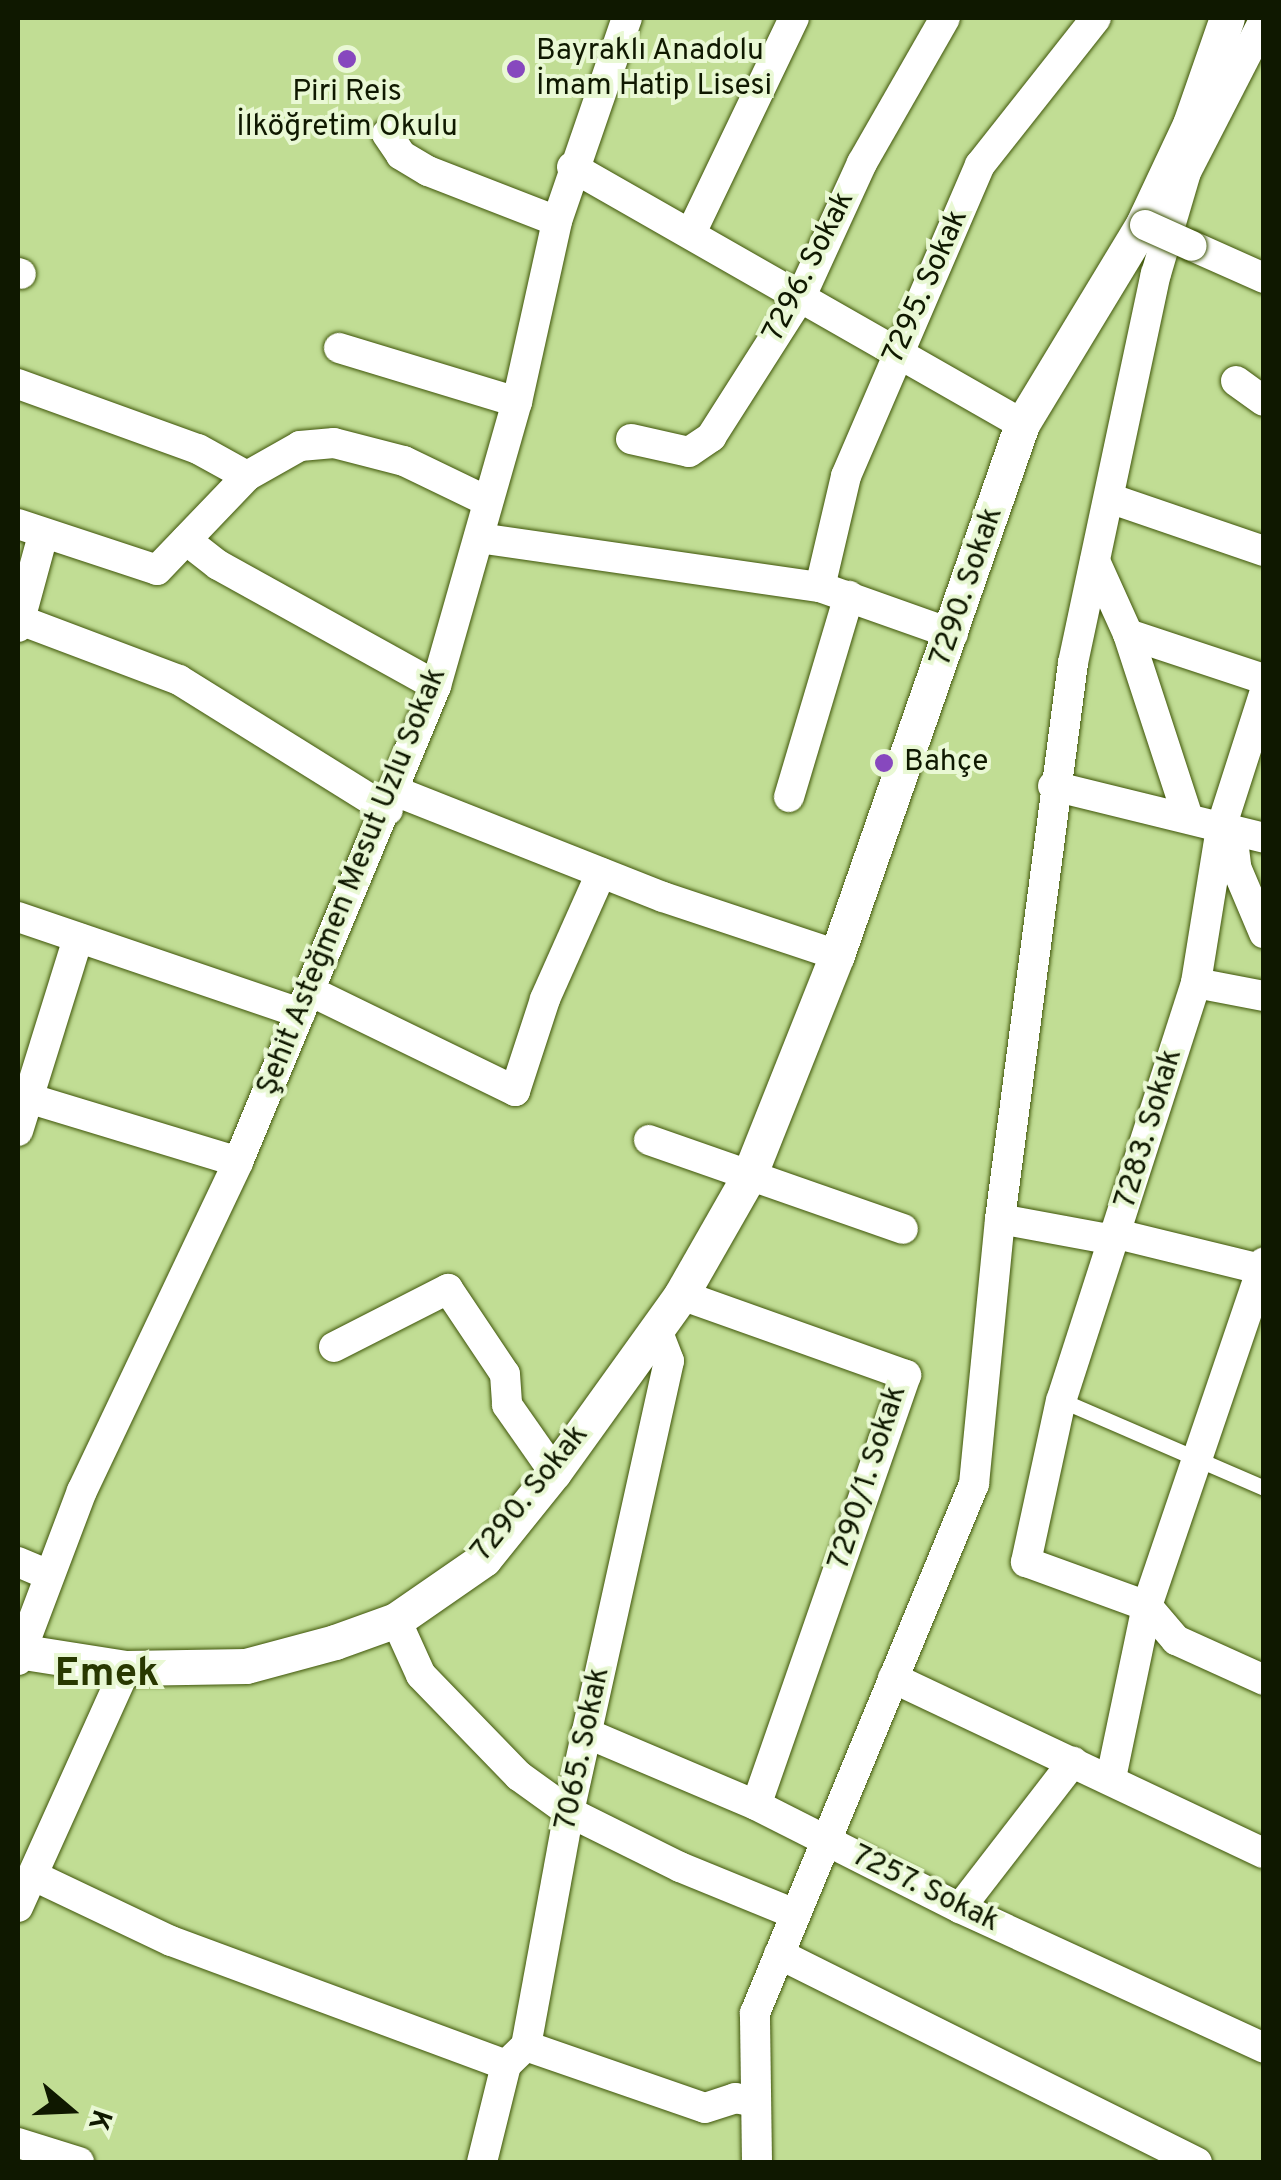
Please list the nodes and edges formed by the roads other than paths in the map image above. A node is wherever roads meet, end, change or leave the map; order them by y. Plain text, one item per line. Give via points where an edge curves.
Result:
1 (627, 18) edge
2 (794, 18) edge
3 (945, 18) edge
4 (1096, 18) edge
5 (1227, 18) edge
6 (1264, 20) edge
7 (387, 134) dead end
8 (572, 167) junction
9 (557, 221) junction
10 (1144, 224) junction
11 (691, 233) junction
12 (1264, 278) edge
13 (802, 294) junction
14 (339, 348) dead end
15 (898, 353) junction
16 (1236, 380) dead end
17 (18, 384) edge
18 (1264, 401) edge
19 (516, 402) junction
20 (1022, 424) junction
21 (631, 438) dead end
22 (247, 476) junction
23 (1110, 498) junction
24 (487, 500) junction
25 (30, 529) edge
26 (479, 538) junction
27 (186, 540) junction
28 (1264, 551) edge
29 (1096, 561) junction
30 (834, 592) junction
31 (18, 624) edge
32 (953, 634) junction
33 (1128, 634) junction
34 (1264, 679) edge
35 (436, 686) junction
36 (1264, 694) edge
37 (1053, 786) junction
38 (788, 797) dead end
39 (392, 800) junction
40 (1188, 818) junction
41 (1226, 830) junction
42 (1264, 838) edge
43 (601, 873) junction
44 (18, 917) edge
45 (1264, 933) edge
46 (78, 938) junction
47 (837, 955) junction
48 (1196, 982) junction
49 (1264, 996) edge
50 (306, 1003) junction
51 (23, 1097) edge
52 (18, 1131) edge
53 (649, 1140) dead end
54 (238, 1162) junction
55 (749, 1176) junction
56 (1000, 1219) junction
57 (903, 1230) dead end
58 (1117, 1234) junction
59 (1262, 1266) edge
60 (680, 1295) junction
61 (657, 1329) junction
62 (334, 1347) dead end
63 (1061, 1400) junction
64 (1201, 1461) junction
65 (554, 1472) junction
66 (1264, 1488) edge
67 (18, 1562) edge
68 (48, 1575) junction
69 (1148, 1606) junction
70 (396, 1620) junction
71 (21, 1656) edge
72 (126, 1668) junction
73 (893, 1678) junction
74 (1264, 1680) edge
75 (586, 1733) junction
76 (1074, 1762) junction
77 (1111, 1778) junction
78 (756, 1805) junction
79 (570, 1812) junction
80 (824, 1841) junction
81 (1264, 1853) edge
82 (34, 1876) junction
83 (18, 1907) edge
84 (960, 1908) junction
85 (795, 1914) junction
86 (779, 1954) junction
87 (1264, 2048) edge
88 (516, 2055) junction
89 (756, 2102) junction
90 (18, 2143) edge
91 (79, 2162) edge
92 (482, 2162) edge
93 (756, 2162) edge
94 (1197, 2162) edge

1 - 8 street, Şehit Asteğmen Mesut Uzlu Sokak
2 - 11 street
3 - 13 street, 7296. Sokak via 862,163
4 - 15 street, 7295. Sokak via 980,165
5 - 10 street, 7290. Sokak via 1190,124
6 - 23 street via 1186,172 1156,274
7 - 9 street via 401,155 428,171
8 - 9 street, Şehit Asteğmen Mesut Uzlu Sokak
8 - 11 street
9 - 19 street, Şehit Asteğmen Mesut Uzlu Sokak
10 - 12 street, bridge
10 - 20 street, 7290. Sokak
11 - 13 street
13 - 15 street
13 - 21 street, 7296. Sokak via 711,438 688,452
14 - 19 street
15 - 20 street
15 - 30 street, 7295. Sokak via 846,476
16 - 18 street
17 - 22 street via 198,450
19 - 24 street, Şehit Asteğmen Mesut Uzlu Sokak
20 - 32 street, 7290. Sokak
22 - 24 street via 300,446 334,443 404,461
22 - 27 street
23 - 28 street
23 - 29 street
24 - 26 street, Şehit Asteğmen Mesut Uzlu Sokak
25 - 27 street via 144,570 156,570
25 - 31 street
26 - 30 street
26 - 35 street, Şehit Asteğmen Mesut Uzlu Sokak
27 - 35 street via 218,566
29 - 33 street
29 - 37 street
30 - 32 street
30 - 38 street, 7295. Sokak
31 - 39 street via 179,680
32 - 47 street, 7290. Sokak
33 - 34 street
33 - 40 street
35 - 39 street, Şehit Asteğmen Mesut Uzlu Sokak
36 - 41 street, 7283. Sokak
37 - 40 street
37 - 56 street
39 - 43 street
39 - 50 street, Şehit Asteğmen Mesut Uzlu Sokak
40 - 41 street
41 - 42 street
41 - 45 street
41 - 48 street, 7283. Sokak
43 - 47 street
43 - 50 street via 544,999 516,1091
44 - 46 street
46 - 50 street
46 - 51 street
47 - 55 street, 7290. Sokak
48 - 49 street
48 - 58 street, 7283. Sokak
50 - 54 street, Şehit Asteğmen Mesut Uzlu Sokak
51 - 52 street
51 - 54 street
53 - 55 street
54 - 68 street, Şehit Asteğmen Mesut Uzlu Sokak
55 - 57 street
55 - 60 street, 7290. Sokak
56 - 58 street
56 - 73 street via 974,1484 914,1642
58 - 59 street
58 - 63 street, 7283. Sokak
59 - 64 street
60 - 61 street, 7290. Sokak
60 - 78 street, 7290/1. Sokak via 906,1375
61 - 65 street, 7290. Sokak
61 - 75 street, 7065. Sokak via 669,1361
62 - 65 street via 448,1289 504,1374 507,1405
63 - 64 lane
63 - 69 street, 7283. Sokak via 1026,1562
64 - 66 lane
64 - 69 street
65 - 70 street, 7290. Sokak via 484,1560
67 - 68 street
68 - 71 street, Şehit Asteğmen Mesut Uzlu Sokak
69 - 74 street via 1176,1640
69 - 77 street
70 - 72 street, 7290. Sokak via 246,1666
70 - 79 street via 421,1675 518,1776
71 - 72 street, 7290. Sokak
72 - 82 street
73 - 76 street
73 - 80 street
75 - 78 street, 7257. Sokak
75 - 79 street, 7065. Sokak
76 - 77 street
76 - 84 street
77 - 81 street
78 - 80 street, 7257. Sokak
79 - 85 street
79 - 88 street, 7065. Sokak
80 - 84 street, 7257. Sokak
80 - 85 street
82 - 83 street
82 - 88 street via 171,1941
84 - 87 street, 7257. Sokak
85 - 86 street
86 - 89 street via 755,2013
86 - 94 street
88 - 89 street via 705,2108 734,2098
88 - 92 street, 7065. Sokak
89 - 93 street
90 - 91 street

